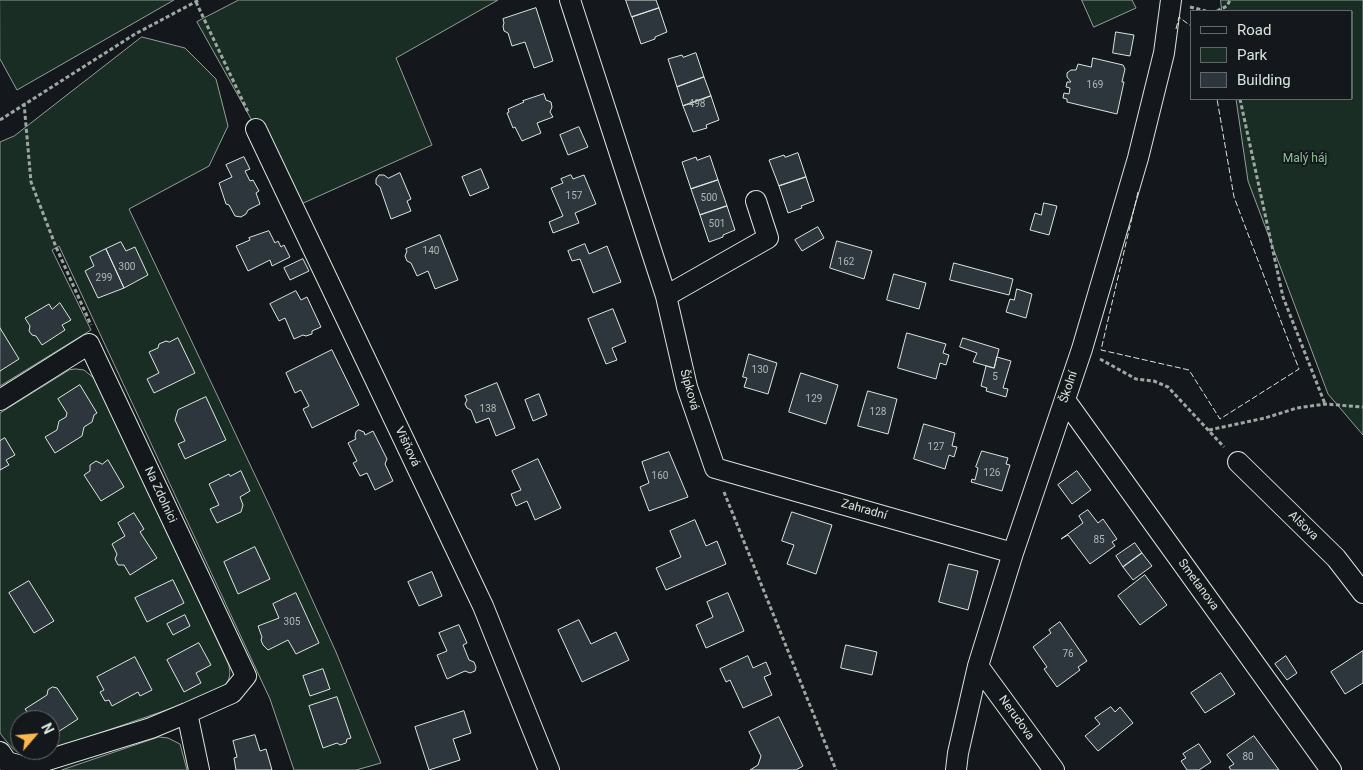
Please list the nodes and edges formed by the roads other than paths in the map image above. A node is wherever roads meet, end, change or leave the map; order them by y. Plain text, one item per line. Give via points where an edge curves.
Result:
1 (570, 0) edge
2 (1171, 0) edge
3 (256, 129) road end
4 (756, 201) dead end
5 (666, 296) junction
6 (0, 400) edge
7 (1065, 400) junction
8 (1238, 462) road end
9 (715, 468) joint
10 (1013, 553) junction
11 (1363, 593) edge
12 (978, 666) junction
13 (187, 713) junction
14 (0, 752) edge
15 (199, 770) edge
16 (549, 770) edge
17 (956, 770) edge
18 (1054, 770) edge
19 (1331, 770) edge

1 - 5 street, Šípková
2 - 7 street, Školní via 1164,52 1138,158
3 - 16 street, Višňová via 483,606
4 - 5 street via 768,238
5 - 9 street, Šípková via 687,387
6 - 13 street, Na Zdolnici via 89,344 246,676 232,693
7 - 10 street, Školní
7 - 19 street, Smetanova
8 - 11 street, Alšova via 1336,558
9 - 10 street, Zahradní
10 - 12 street, Školní
12 - 17 street, Školní
12 - 18 street, Nerudova
13 - 14 street, Na Zdolnici via 151,728 25,767 7,762
13 - 15 street

